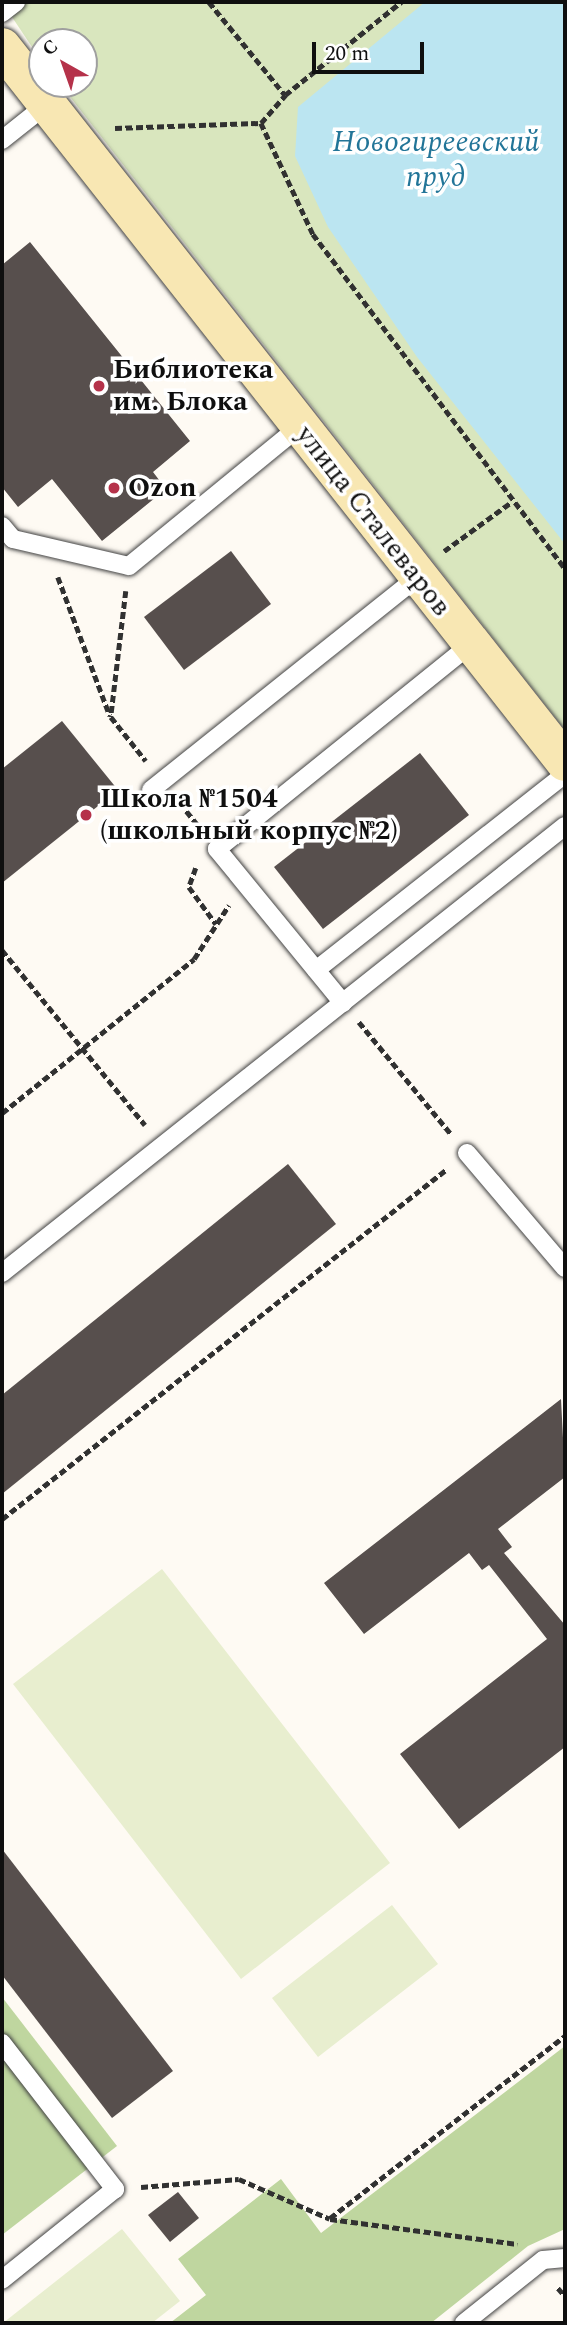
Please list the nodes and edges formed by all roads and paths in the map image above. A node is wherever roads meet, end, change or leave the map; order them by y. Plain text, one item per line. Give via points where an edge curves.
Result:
1 (16, 2) edge
2 (209, 2) edge
3 (401, 2) edge
4 (2, 13) edge
5 (2, 47) edge
6 (285, 94) junction
7 (46, 105) junction
8 (261, 123) junction
9 (110, 128) dead end
10 (2, 140) edge
11 (299, 427) junction
12 (510, 503) junction
13 (2, 526) edge
14 (47, 547) junction
15 (431, 564) junction
16 (129, 566) junction
17 (565, 569) edge
18 (470, 645) junction
19 (111, 717) junction
20 (565, 762) edge
21 (565, 774) edge
22 (156, 785) junction
23 (565, 826) edge
24 (216, 849) junction
25 (244, 883) junction
26 (216, 924) junction
27 (2, 950) edge
28 (316, 970) junction
29 (343, 1003) junction
30 (83, 1049) junction
31 (2, 1113) edge
32 (162, 1146) junction
33 (467, 1153) junction
34 (565, 1268) edge
35 (2, 1273) edge
36 (2, 1519) edge
37 (565, 2036) edge
38 (2, 2043) edge
39 (115, 2189) junction
40 (330, 2219) junction
41 (528, 2246) dead end
42 (565, 2258) edge
43 (2, 2280) edge
44 (549, 2295) dead end
45 (565, 2296) edge
46 (464, 2323) edge

1 - 4 lane
2 - 6 path
3 - 6 path
5 - 7 main road, улица Сталеваров
6 - 8 path
7 - 10 lane
7 - 11 main road, улица Сталеваров
8 - 9 path
8 - 12 path via 313,233
11 - 15 main road, улица Сталеваров
11 - 16 lane
12 - 15 path
12 - 17 path
13 - 14 lane via 13,540
14 - 16 lane
14 - 19 path
15 - 18 main road, улица Сталеваров
15 - 22 lane
16 - 19 path
18 - 20 main road, улица Сталеваров
18 - 24 lane
19 - 22 path
21 - 28 lane
22 - 24 path
23 - 29 lane
24 - 25 lane
24 - 26 path via 197,865 189,887
25 - 26 path
25 - 28 lane
26 - 30 path via 194,959
27 - 30 path
28 - 29 lane
29 - 32 lane
29 - 33 path
30 - 31 path
30 - 32 path
32 - 35 lane
33 - 34 lane
33 - 36 path
37 - 40 path
38 - 39 lane
39 - 40 path via 239,2179
39 - 43 lane
40 - 41 path
42 - 46 lane via 543,2260
44 - 45 path via 558,2287

